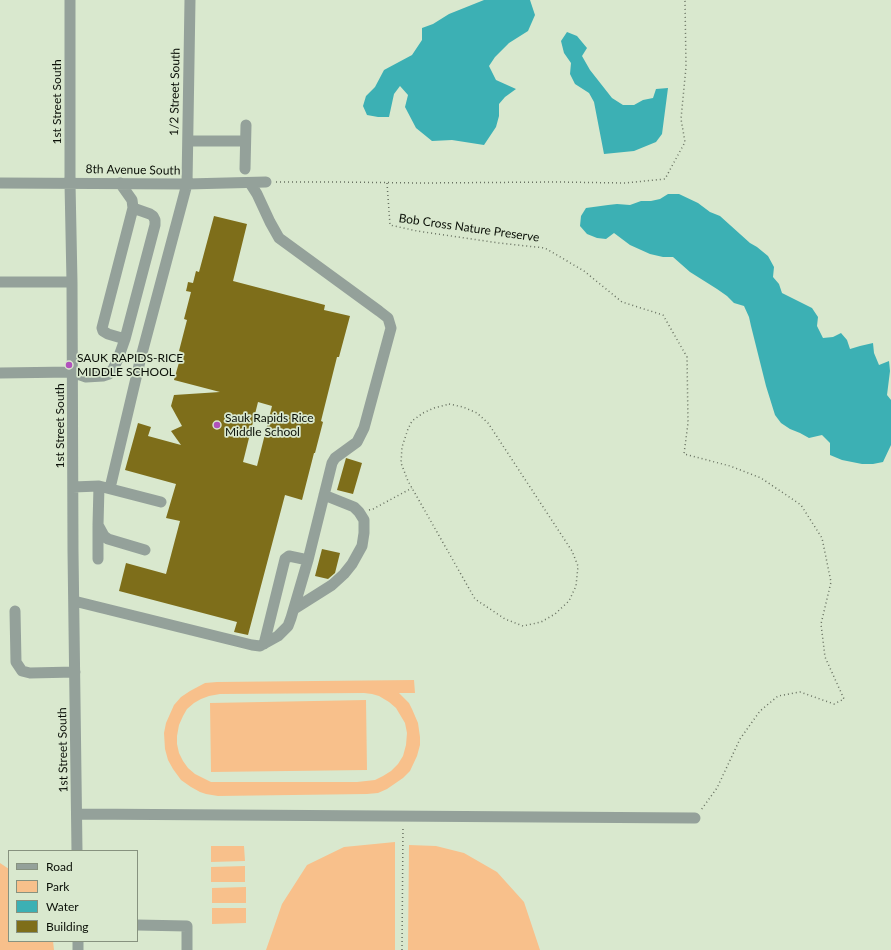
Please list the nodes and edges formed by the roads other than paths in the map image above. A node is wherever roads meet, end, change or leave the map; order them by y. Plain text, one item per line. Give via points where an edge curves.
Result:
1 (70, 0) edge
2 (190, 0) edge
3 (246, 124) dead end
4 (188, 141) junction
5 (245, 141) junction
6 (244, 169) dead end
7 (266, 182) road end
8 (0, 183) edge
9 (70, 183) junction
10 (120, 183) junction
11 (250, 183) junction
12 (187, 184) junction
13 (133, 208) junction
14 (0, 282) edge
15 (72, 282) junction
16 (125, 339) junction
17 (72, 372) junction
18 (0, 373) edge
19 (99, 486) junction
20 (73, 487) junction
21 (110, 488) junction
22 (324, 496) junction
23 (161, 502) dead end
24 (98, 525) junction
25 (145, 550) dead end
26 (98, 559) dead end
27 (308, 560) junction
28 (74, 601) junction
29 (294, 609) junction
30 (15, 611) dead end
31 (264, 644) junction
32 (75, 672) junction
33 (77, 814) junction
34 (696, 818) road end
35 (77, 850) edge
36 (138, 925) edge
37 (187, 950) edge

1 - 9 street, 1st Street South
2 - 4 street, 1/2 Street South
3 - 5 street
4 - 5 street
4 - 12 street, 1/2 Street South
5 - 6 street
7 - 11 street, 8th Avenue South
8 - 9 street, 8th Avenue South
9 - 10 street, 8th Avenue South
9 - 15 street, 1st Street South
10 - 12 street, 8th Avenue South
10 - 13 street via 132,200
11 - 12 street, 8th Avenue South
11 - 22 street via 279,238 388,318 391,328 364,428 357,442 332,463
12 - 21 street, 1/2 Street South via 141,357
13 - 16 street via 153,216 155,225
13 - 16 street via 102,328 108,334
14 - 15 street
15 - 17 street, 1st Street South
16 - 17 street via 118,360 109,374 86,377
17 - 18 street
17 - 20 street, 1st Street South
19 - 20 street
19 - 21 street
19 - 24 street
20 - 28 street, 1st Street South
21 - 23 street
22 - 27 street
22 - 29 street via 354,507 359,512 364,520 362,546 344,574 332,585
24 - 25 street via 108,539
24 - 26 street
27 - 29 street
27 - 31 street via 288,556 285,559
28 - 31 street via 252,645
28 - 32 street, 1st Street South
29 - 31 street via 288,626
30 - 32 street via 16,662 22,671
32 - 33 street, 1st Street South
33 - 34 street
33 - 35 street, 1st Street South
36 - 37 street via 187,926

